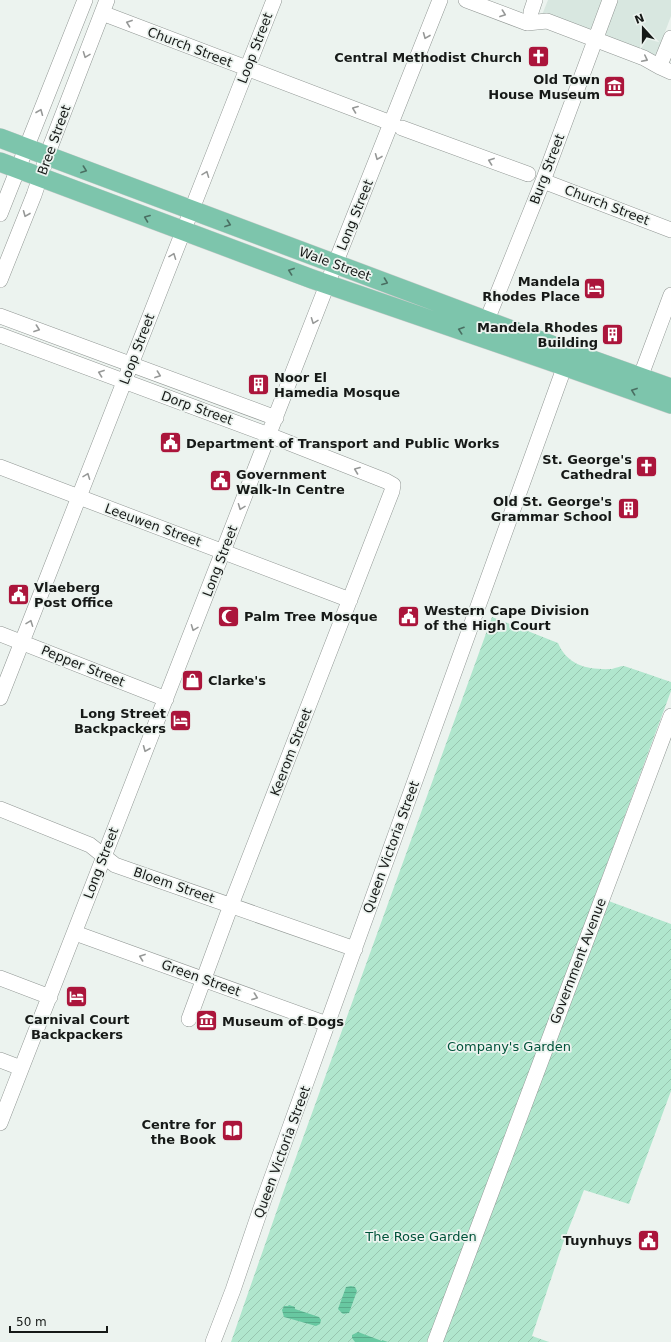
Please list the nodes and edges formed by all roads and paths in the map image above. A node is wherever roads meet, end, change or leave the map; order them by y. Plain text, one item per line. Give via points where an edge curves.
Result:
1 (85, 0) edge
2 (274, 0) edge
3 (440, 0) edge
4 (466, 0) edge
5 (610, 0) edge
6 (101, 4) edge
7 (671, 38) edge
8 (595, 40) junction
9 (667, 66) edge
10 (247, 68) junction
11 (396, 126) junction
12 (0, 138) edge
13 (25, 148) junction
14 (48, 157) junction
15 (9, 166) edge
16 (528, 174) dead end
17 (40, 178) junction
18 (543, 181) junction
19 (192, 210) junction
20 (0, 214) edge
21 (671, 230) edge
22 (183, 232) junction
23 (336, 264) junction
24 (0, 280) edge
25 (328, 285) junction
26 (671, 295) edge
27 (0, 316) edge
28 (483, 329) junction
29 (0, 335) edge
30 (567, 359) junction
31 (131, 364) junction
32 (643, 370) dead end
33 (124, 381) junction
34 (671, 388) edge
35 (671, 404) edge
36 (276, 418) junction
37 (269, 435) junction
38 (0, 467) edge
39 (392, 485) joint
40 (79, 498) junction
41 (224, 551) junction
42 (350, 600) junction
43 (0, 634) edge
44 (0, 643) edge
45 (21, 646) junction
46 (0, 698) edge
47 (165, 703) junction
48 (671, 716) edge
49 (0, 809) edge
50 (104, 855) junction
51 (231, 906) junction
52 (74, 933) junction
53 (355, 949) junction
54 (0, 978) edge
55 (205, 979) junction
56 (50, 997) junction
57 (189, 1019) dead end
58 (328, 1024) junction
59 (0, 1060) edge
60 (21, 1068) junction
61 (0, 1123) edge
62 (213, 1342) edge
63 (435, 1342) edge

13 -> 1 street, Bree Street
2 - 10 street, Loop Street
3 -> 11 street, Long Street
4 -> 8 street via 527,22 547,21
5 - 8 street, Burg Street
10 -> 6 street, Church Street
6 -> 14 street, Bree Street
7 - 9 street
8 -> 9 street via 644,58 660,68
8 - 18 street, Burg Street
11 -> 10 street, Church Street
19 -> 10 street, Loop Street
16 -> 11 street, Church Street
11 -> 23 street, Long Street
12 - 13 main road, Wale Street
13 - 14 main road, Wale Street
13 - 15 street, Bree Street
14 - 17 street, Bree Street
14 -> 19 main road, Wale Street
15 - 17 main road, Wale Street
15 - 20 street, Bree Street
22 -> 17 main road, Wale Street
17 -> 24 street, Bree Street
18 - 21 street, Church Street
18 - 28 street, Burg Street
19 - 22 street, Loop Street
19 -> 23 main road, Wale Street
25 -> 22 main road, Wale Street
31 -> 22 street, Loop Street
23 - 25 street, Long Street
23 -> 28 main road, Wale Street
28 -> 25 main road, Wale Street
25 -> 36 street, Long Street
26 - 32 street
27 -> 31 street, Dorp Street
28 - 30 main road, Wale Street
33 -> 29 street, Dorp Street
30 - 34 main road, Wale Street
35 -> 30 main road, Wale Street
30 - 53 street, Queen Victoria Street
31 - 33 street, Loop Street
31 -> 36 street, Dorp Street
33 - 37 street, Dorp Street
40 -> 33 street, Loop Street
36 - 37 street, Long Street
39 -> 37 street, Dorp Street
37 -> 41 street, Long Street
38 - 40 street, Leeuwen Street
39 - 42 street, Keerom Street via 392,491
40 - 41 street, Leeuwen Street
45 -> 40 street, Loop Street
41 - 42 street, Leeuwen Street
41 -> 47 street, Long Street
42 - 51 street, Keerom Street
43 - 45 street, Pepper Street
44 - 45 street, Pepper Street
45 - 46 street, Loop Street
45 - 47 street, Pepper Street
47 -> 50 street, Long Street
48 - 63 street, Government Avenue
49 - 50 street, Bloem Street via 90,845
50 - 51 street, Bloem Street via 115,865
50 - 52 street, Long Street
51 - 53 street, Bloem Street
51 - 55 street, Keerom Street
55 -> 52 street, Green Street
52 - 56 street, Long Street
53 - 58 street, Queen Victoria Street
54 - 56 street
55 - 57 street, Keerom Street
55 -> 58 street, Green Street
56 - 60 street, Long Street
58 - 62 street, Queen Victoria Street
59 - 60 street
60 - 61 street, Long Street

